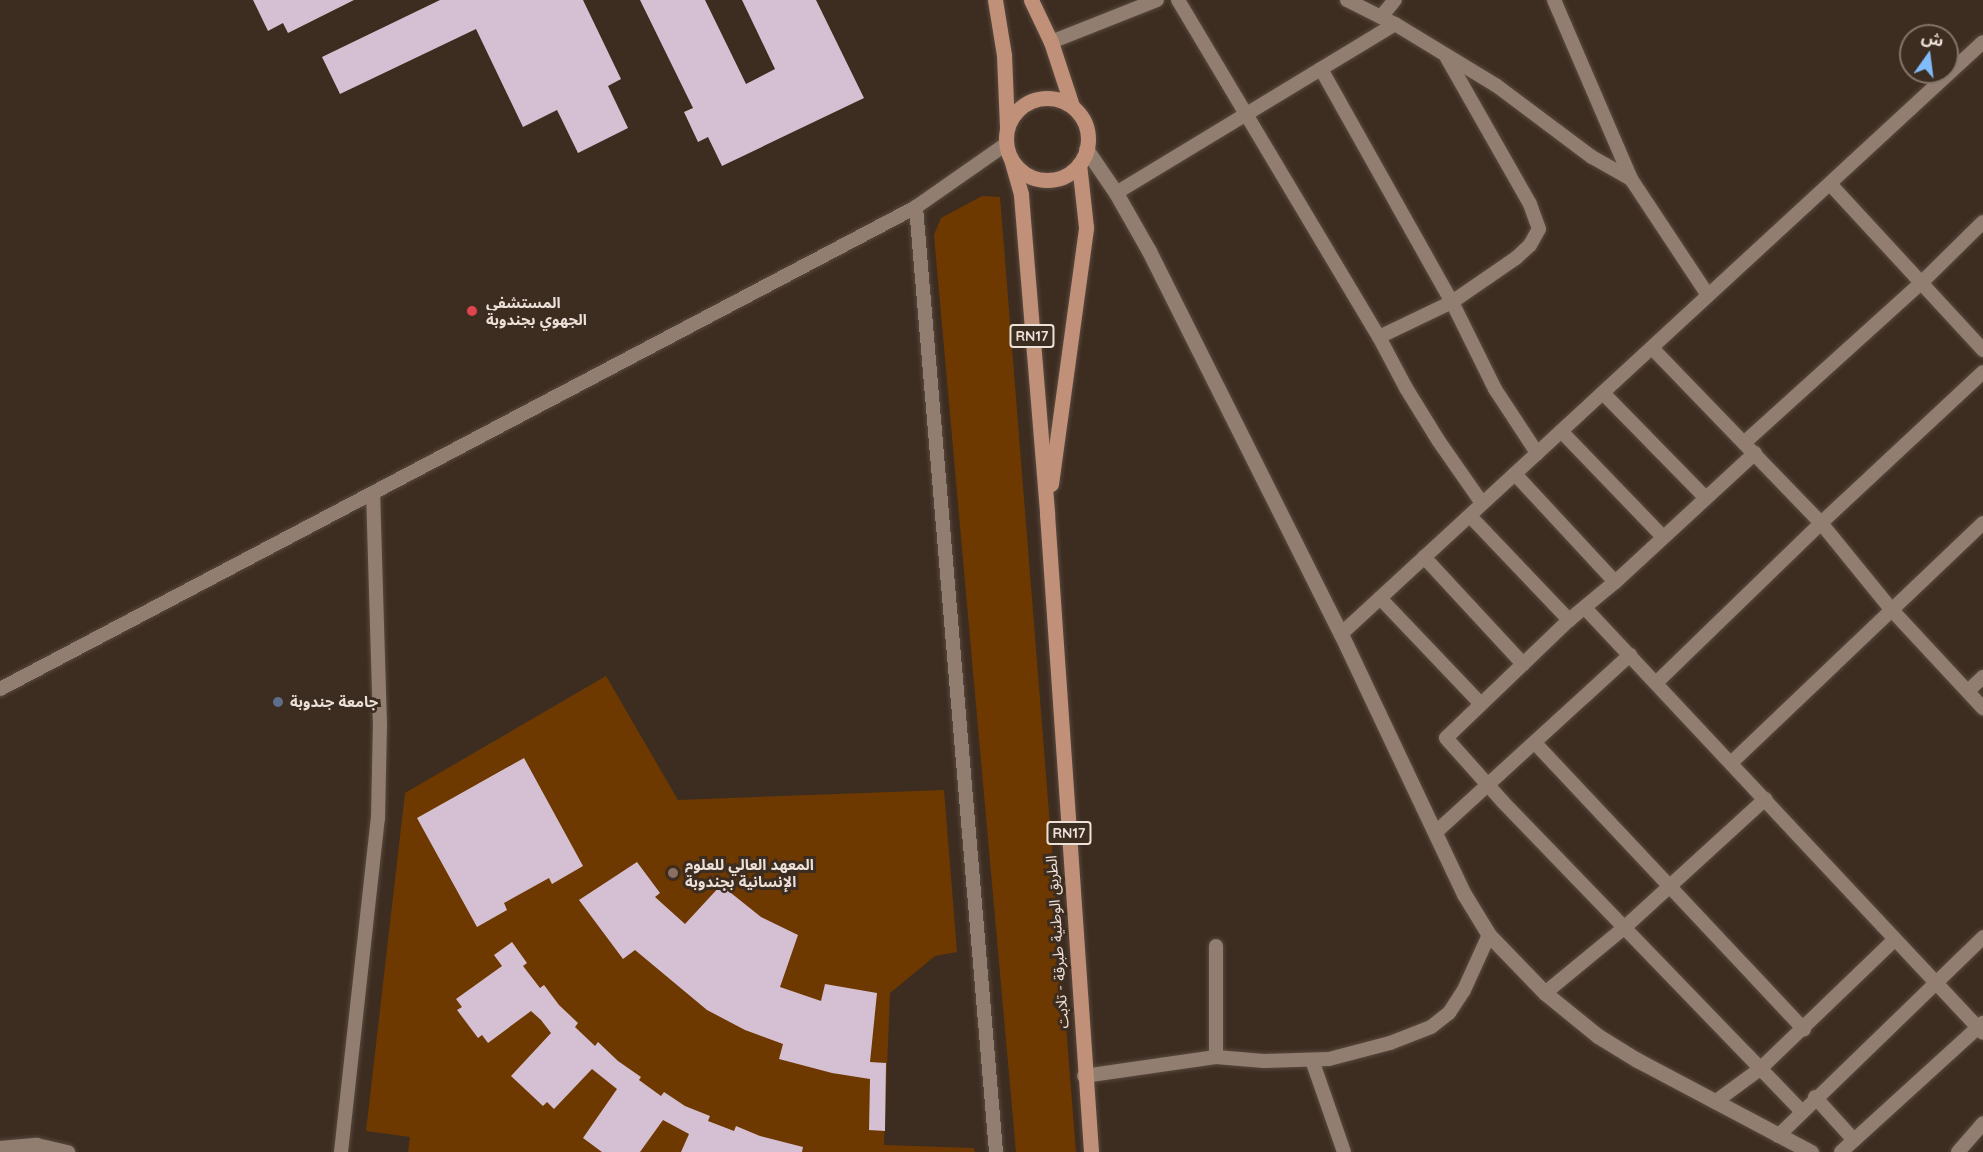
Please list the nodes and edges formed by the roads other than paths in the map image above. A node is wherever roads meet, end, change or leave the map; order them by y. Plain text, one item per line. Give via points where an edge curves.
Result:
1 (995, 0) edge
2 (1031, 0) edge
3 (1156, 0) edge
4 (1178, 0) edge
5 (1347, 0) edge
6 (1395, 0) edge
7 (1554, 0) edge
8 (1381, 17) junction
9 (1395, 24) junction
10 (1051, 42) junction
11 (1983, 42) edge
12 (1446, 56) junction
13 (1321, 69) junction
14 (1072, 106) junction
15 (1246, 115) junction
16 (1007, 128) junction
17 (1006, 144) junction
18 (1086, 149) junction
19 (1011, 159) junction
20 (1079, 164) junction
21 (1631, 179) junction
22 (1830, 184) junction
23 (1116, 192) junction
24 (916, 207) junction
25 (1983, 222) edge
26 (1922, 283) junction
27 (1707, 294) junction
28 (1452, 302) junction
29 (1379, 337) junction
30 (1652, 348) junction
31 (1983, 350) edge
32 (1983, 372) edge
33 (1603, 393) junction
34 (1561, 431) junction
35 (1745, 442) junction
36 (1537, 453) junction
37 (1755, 453) junction
38 (1515, 474) junction
39 (373, 494) junction
40 (1705, 497) junction
41 (1482, 502) junction
42 (1047, 514) junction
43 (1470, 516) junction
44 (1821, 523) junction
45 (1983, 523) edge
46 (1663, 537) junction
47 (1424, 557) junction
48 (1615, 582) junction
49 (1380, 598) junction
50 (1585, 608) junction
51 (1890, 608) junction
52 (1569, 620) junction
53 (1341, 634) junction
54 (1630, 655) junction
55 (1522, 664) junction
56 (1983, 678) edge
57 (1656, 683) junction
58 (0, 689) edge
59 (1968, 691) junction
60 (1480, 703) junction
61 (1983, 708) edge
62 (1535, 743) junction
63 (1731, 762) junction
64 (1489, 786) junction
65 (1765, 799) junction
66 (1436, 832) junction
67 (1670, 887) junction
68 (1625, 927) junction
69 (1489, 936) junction
70 (1983, 937) edge
71 (1895, 939) junction
72 (1216, 946) dead end
73 (1935, 981) junction
74 (1545, 993) junction
75 (1981, 1028) edge
76 (1804, 1029) junction
77 (1216, 1057) junction
78 (1312, 1060) junction
79 (1761, 1069) junction
80 (1084, 1076) junction
81 (1815, 1097) junction
82 (1715, 1102) junction
83 (1801, 1111) junction
84 (1983, 1123) edge
85 (1778, 1136) junction
86 (1853, 1139) junction
87 (0, 1148) edge
88 (68, 1152) edge
89 (341, 1152) edge
90 (996, 1152) edge
91 (1091, 1152) edge
92 (1344, 1152) edge
93 (1811, 1152) edge
94 (1841, 1152) edge
95 (1958, 1152) edge

1 - 16 main road, RN17 via 1004,55
2 - 10 main road
3 - 10 street
4 - 15 street
5 - 8 street
6 - 8 street
7 - 21 street
8 - 9 street
9 - 12 street
9 - 13 street
10 - 14 main road
11 - 22 street
12 - 21 street via 1512,96 1592,157
12 - 28 street via 1539,224 1537,235 1516,258
13 - 15 street
13 - 28 street
14 - 16 main road via 1047,98 1034,100 1012,116
14 - 18 main road via 1085,126
15 - 23 street
15 - 29 street
16 - 17 main road, RN17
17 - 19 main road, RN17
17 - 24 street
18 - 20 main road
18 - 23 street
19 - 20 main road via 1020,170 1044,180 1070,173
19 - 42 main road, الطريق الوطنية طبرقة - تلابت / RN17 via 1021,195
20 - 42 main road, الطريق الوطنية طبرقة - تلابت / RN17 via 1086,227
21 - 27 street
22 - 26 street
22 - 27 street
23 - 53 street
24 - 39 street
24 - 90 street
25 - 26 street
26 - 31 street
26 - 35 street
27 - 30 street
28 - 29 street
28 - 36 street via 1495,389
29 - 41 street via 1438,440
30 - 33 street
30 - 35 street
32 - 44 street
33 - 34 street
33 - 40 street
34 - 36 street
34 - 46 street
35 - 37 street
36 - 38 street
37 - 40 street
37 - 44 street
38 - 41 street
38 - 48 street
39 - 58 street
39 - 89 street via 380,726 378,818
40 - 46 street
41 - 43 street
42 - 80 main road, الطريق الوطنية طبرقة - تلابت / RN17
43 - 47 street
43 - 52 street
44 - 51 street
44 - 57 street
45 - 51 street
46 - 48 street
47 - 49 street
47 - 55 street
48 - 50 street
49 - 53 street
49 - 60 street
50 - 52 street
50 - 54 street
51 - 59 street
51 - 63 street
52 - 55 street
53 - 66 street
54 - 57 street
54 - 62 street
55 - 60 street
56 - 59 street
57 - 63 street
59 - 61 street
60 - 64 street via 1446,738
62 - 64 street
62 - 67 street
63 - 65 street
64 - 66 street
64 - 68 street
65 - 67 street
65 - 71 street
66 - 69 street via 1471,908
67 - 68 street
67 - 76 street
68 - 74 street
68 - 79 street
69 - 74 street
69 - 78 street via 1464,990 1431,1027 1346,1056
70 - 73 street
71 - 73 street
71 - 76 street
72 - 77 street
73 - 75 street
73 - 81 street
74 - 82 street via 1598,1036
75 - 86 street
76 - 79 street
77 - 78 street
77 - 80 street
78 - 92 street
79 - 82 street
79 - 83 street
80 - 91 main road, الطريق الوطنية طبرقة - تلابت / RN17
81 - 83 street
81 - 86 street
82 - 85 street
83 - 85 street
84 - 95 street
85 - 93 street
86 - 94 street
87 - 88 street via 37,1145

